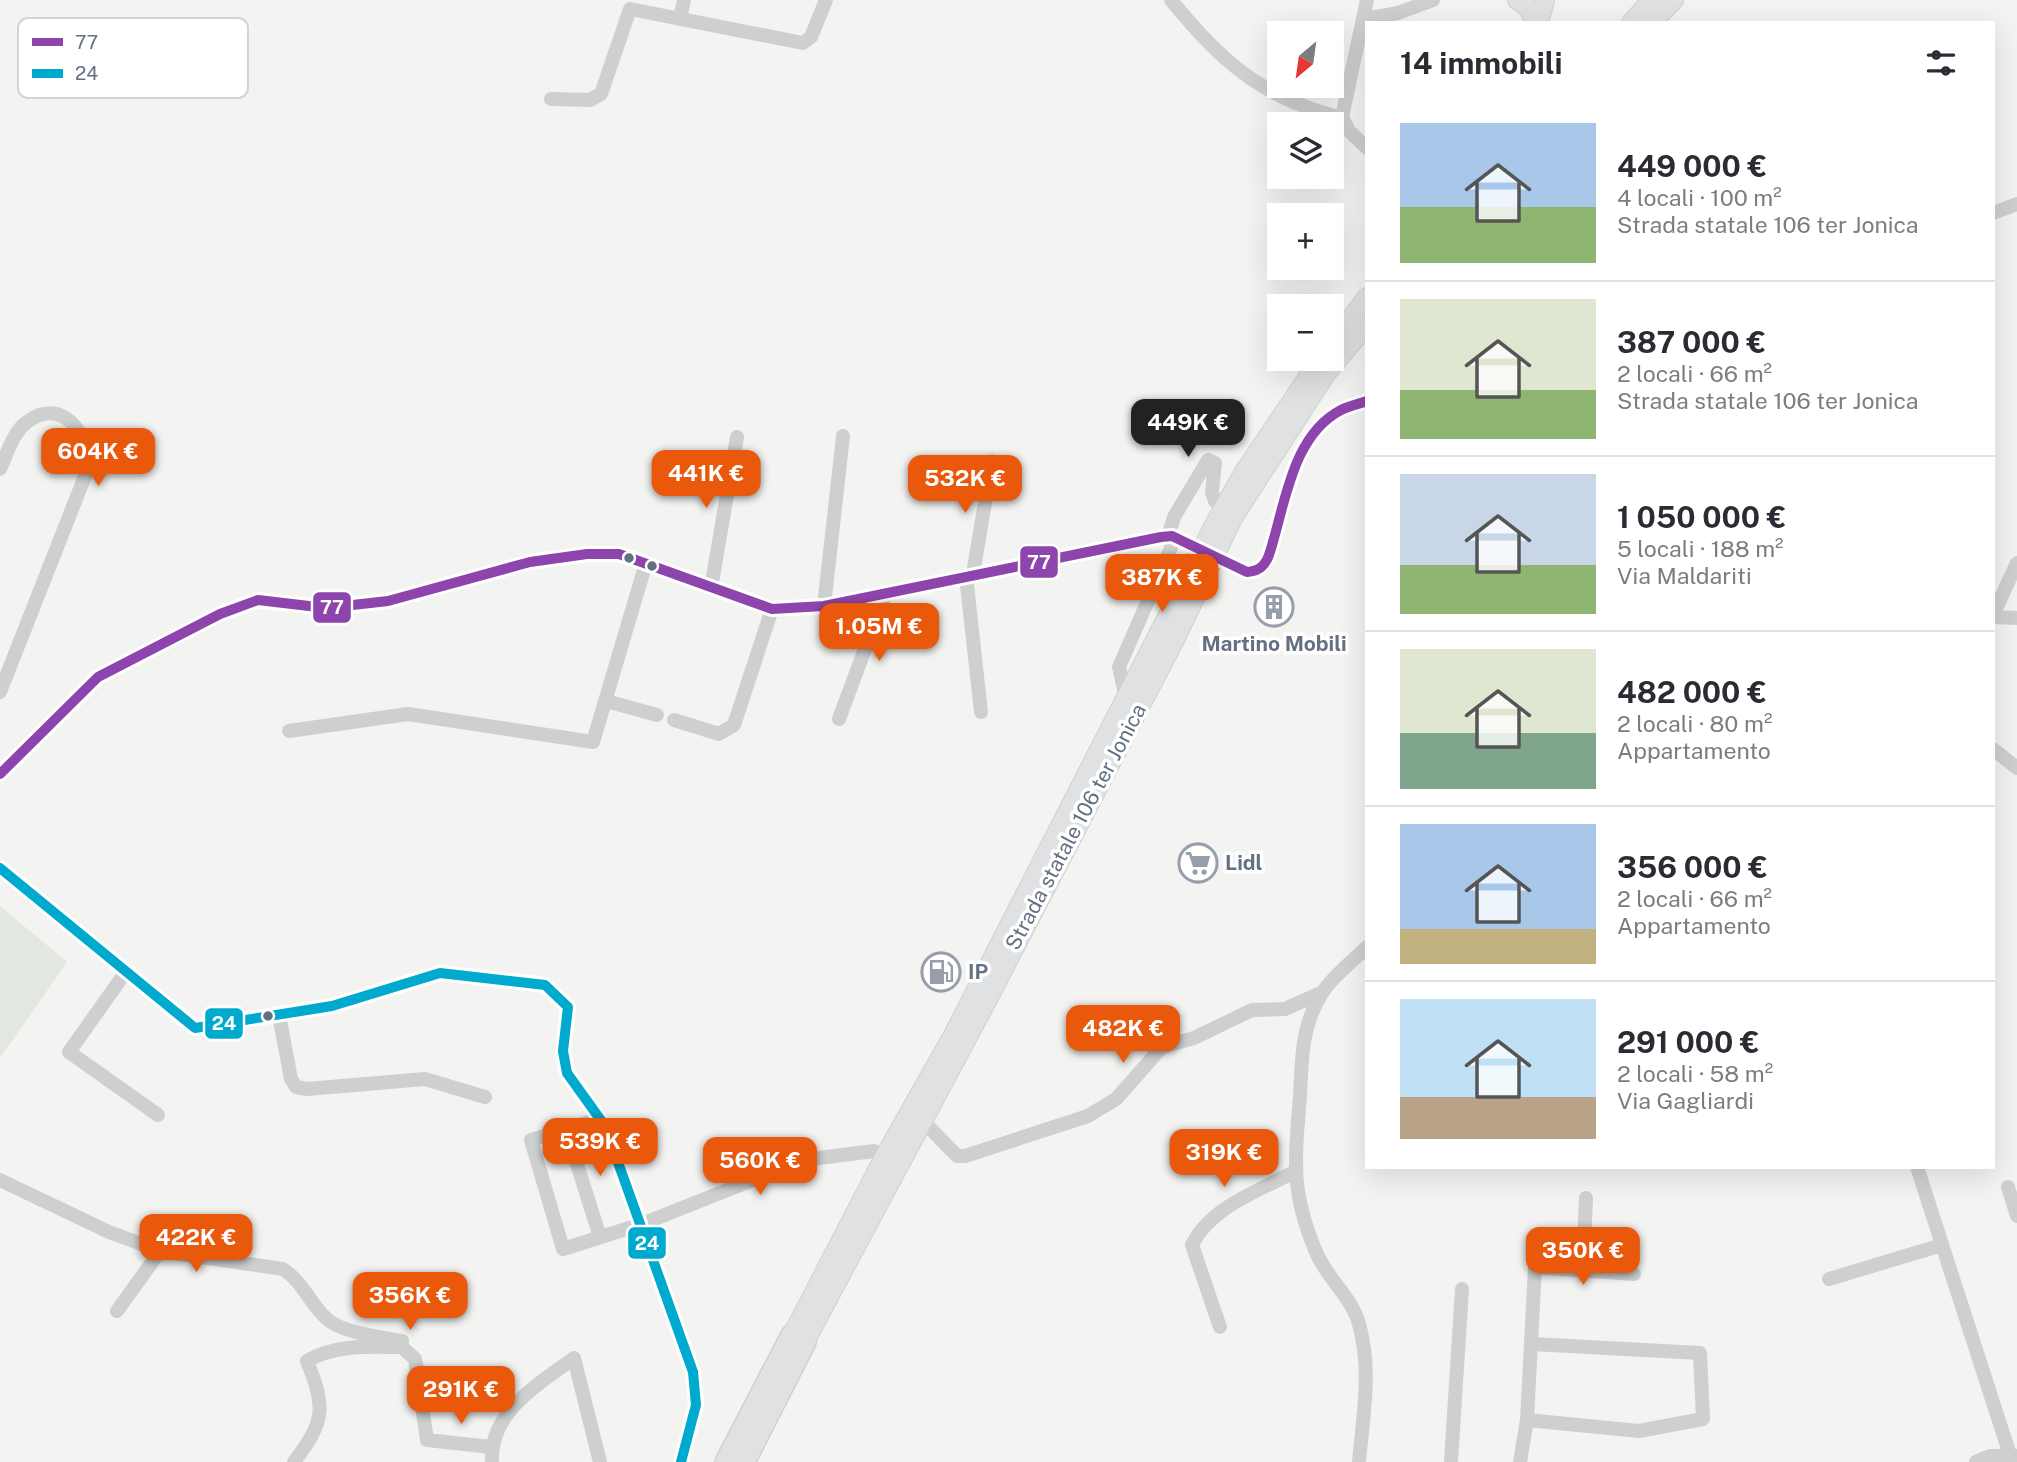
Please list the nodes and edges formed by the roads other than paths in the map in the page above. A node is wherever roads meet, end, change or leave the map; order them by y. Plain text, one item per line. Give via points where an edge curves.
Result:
1 (684, 0) edge
2 (826, 0) edge
3 (1171, 0) edge
4 (1367, 0) edge
5 (1433, 0) edge
6 (1517, 0) edge
7 (1545, 0) edge
8 (1658, 13) edge
9 (680, 19) junction
10 (1365, 19) junction
11 (1537, 21) edge
12 (1539, 21) edge
13 (1636, 21) edge
14 (551, 99) dead end
15 (1318, 112) edge
16 (1343, 112) edge
17 (1344, 121) edge
18 (1365, 146) edge
19 (2017, 204) edge
20 (1995, 211) edge
21 (1365, 300) edge
22 (1344, 327) edge
23 (1365, 327) edge
24 (1312, 371) edge
25 (1365, 402) edge
26 (843, 436) dead end
27 (737, 437) dead end
28 (992, 461) dead end
29 (0, 469) edge
30 (1224, 506) junction
31 (1177, 539) junction
32 (2017, 563) edge
33 (646, 564) junction
34 (969, 575) junction
35 (711, 588) junction
36 (885, 594) junction
37 (824, 606) junction
38 (772, 608) junction
39 (1995, 612) edge
40 (1995, 616) edge
41 (2017, 618) edge
42 (1995, 627) edge
43 (2017, 627) edge
44 (0, 692) edge
45 (1125, 694) junction
46 (606, 701) junction
47 (981, 712) dead end
48 (657, 715) dead end
49 (839, 719) dead end
50 (674, 720) dead end
51 (289, 731) dead end
52 (1995, 751) edge
53 (2017, 768) edge
54 (0, 774) edge
55 (0, 869) edge
56 (1365, 949) edge
57 (125, 973) junction
58 (1323, 992) junction
59 (279, 1015) junction
60 (485, 1097) dead end
61 (158, 1115) dead end
62 (599, 1119) junction
63 (922, 1120) junction
64 (566, 1129) junction
65 (884, 1157) junction
66 (1918, 1169) edge
67 (1294, 1171) junction
68 (0, 1180) edge
69 (2008, 1187) dead end
70 (1586, 1198) dead end
71 (2017, 1216) edge
72 (642, 1224) junction
73 (600, 1237) junction
74 (1942, 1245) junction
75 (160, 1251) junction
76 (1583, 1270) junction
77 (1634, 1273) dead end
78 (1829, 1279) dead end
79 (1462, 1289) dead end
80 (117, 1311) dead end
81 (1220, 1327) dead end
82 (798, 1338) junction
83 (1532, 1344) junction
84 (402, 1347) junction
85 (1527, 1420) junction
86 (491, 1455) edge
87 (2014, 1455) edge
88 (294, 1462) edge
89 (600, 1462) edge
90 (681, 1462) edge
91 (726, 1462) edge
92 (744, 1462) edge
93 (1359, 1462) edge
94 (1451, 1462) edge
95 (1520, 1462) edge
96 (1976, 1462) edge

1 - 9 street
2 - 9 street via 811,37 803,43
3 - 15 street via 1206,44 1250,80
4 - 10 street
5 - 10 street
6 - 11 main road
7 - 12 main road
8 - 13 main road
9 - 14 street via 630,9 601,94 590,100
10 - 16 street
17 - 18 street
19 - 20 street
21 - 22 main road
23 - 63 main road, Strada statale 106 ter Jonica via 1326,374 1233,519 1175,640
24 - 30 main road, Strada statale 106 ter Jonica
25 - 31 street, bridge via 1341,410 1311,435 1267,562 1261,568 1247,572
26 - 37 street
27 - 35 street
28 - 34 street
29 - 44 street via 16,434 40,415 57,415 72,422 89,448 89,466
30 - 31 street via 1215,501 1214,463 1208,460 1174,517
30 - 45 main road, Strada statale 106 ter Jonica
31 - 34 street
31 - 45 street via 1119,667
32 - 39 street
33 - 35 street
33 - 46 street
33 - 54 street via 619,554 587,554 530,562 388,601 326,608 258,600 220,614 98,677
34 - 36 street
34 - 47 street
35 - 38 street
36 - 37 street
36 - 49 street
37 - 38 street
38 - 50 street via 734,725 719,734
40 - 41 street
42 - 43 street
45 - 65 main road, Strada statale 106 ter Jonica via 953,1035
46 - 48 street
46 - 51 street via 593,742 408,714
52 - 53 street
55 - 57 street
56 - 58 street
57 - 59 street via 195,1028
57 - 61 street via 69,1052
58 - 63 street via 1285,1009 1252,1010 1214,1030 1162,1047 1116,1099 1088,1116 990,1148 957,1156
58 - 67 street via 1300,1053
59 - 60 street via 290,1079 296,1087 425,1079
59 - 62 street via 332,1006 440,973 545,985 568,1007 563,1051 567,1073
62 - 64 street
62 - 72 street
63 - 82 main road, Strada statale 106 ter Jonica
64 - 73 street
64 - 73 street via 531,1140 563,1249
65 - 72 street via 874,1151 803,1160
65 - 82 main road, Strada statale 106 ter Jonica
66 - 74 street
67 - 81 street via 1220,1212 1197,1233 1192,1245
67 - 93 street via 1317,1256 1353,1306 1360,1326 1367,1372
68 - 75 street
69 - 71 street
70 - 76 street
72 - 73 street
72 - 90 street via 693,1372 696,1405
74 - 78 street
74 - 87 street
75 - 80 street
75 - 84 street via 283,1269 294,1276 328,1321 402,1342
76 - 77 street
76 - 83 street via 1535,1267
79 - 94 street
82 - 91 highway
82 - 92 highway
83 - 85 street
83 - 85 street via 1700,1353 1703,1419 1639,1431
84 - 86 street via 415,1359 427,1440
84 - 88 street via 352,1347 323,1352 307,1362 320,1394 320,1416
85 - 95 street
86 - 89 street via 513,1404 574,1357
87 - 96 street

